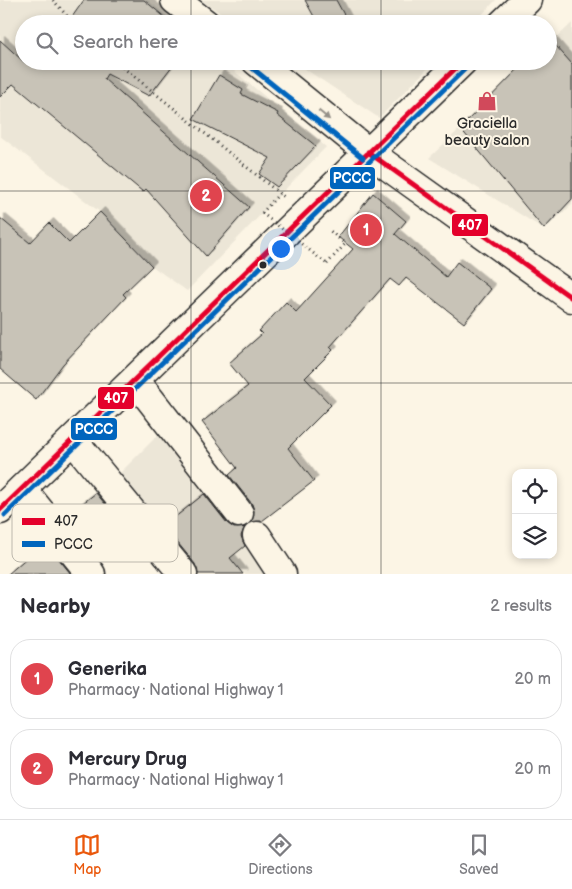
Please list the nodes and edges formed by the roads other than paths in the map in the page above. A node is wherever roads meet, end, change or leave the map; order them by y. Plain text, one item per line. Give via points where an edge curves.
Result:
1 (175, 0) edge
2 (527, 0) edge
3 (194, 15) edge
4 (511, 15) edge
5 (267, 70) edge
6 (454, 70) edge
7 (368, 152) junction
8 (572, 298) edge
9 (135, 380) junction
10 (73, 440) junction
11 (22, 488) junction
12 (35, 504) edge
13 (125, 504) edge
14 (0, 510) edge
15 (239, 513) dead end
16 (258, 536) dead end
17 (81, 562) edge
18 (172, 562) edge
19 (91, 574) edge
20 (182, 574) edge
21 (282, 574) edge

1 - 3 main road
2 - 4 main road
5 -> 7 main road
6 - 7 main road
7 - 8 main road
7 - 9 main road
9 - 10 main road
9 - 15 main road
10 - 11 main road
10 - 13 main road
11 - 12 main road
11 - 14 main road
16 - 21 main road
17 - 19 main road
18 - 20 main road

